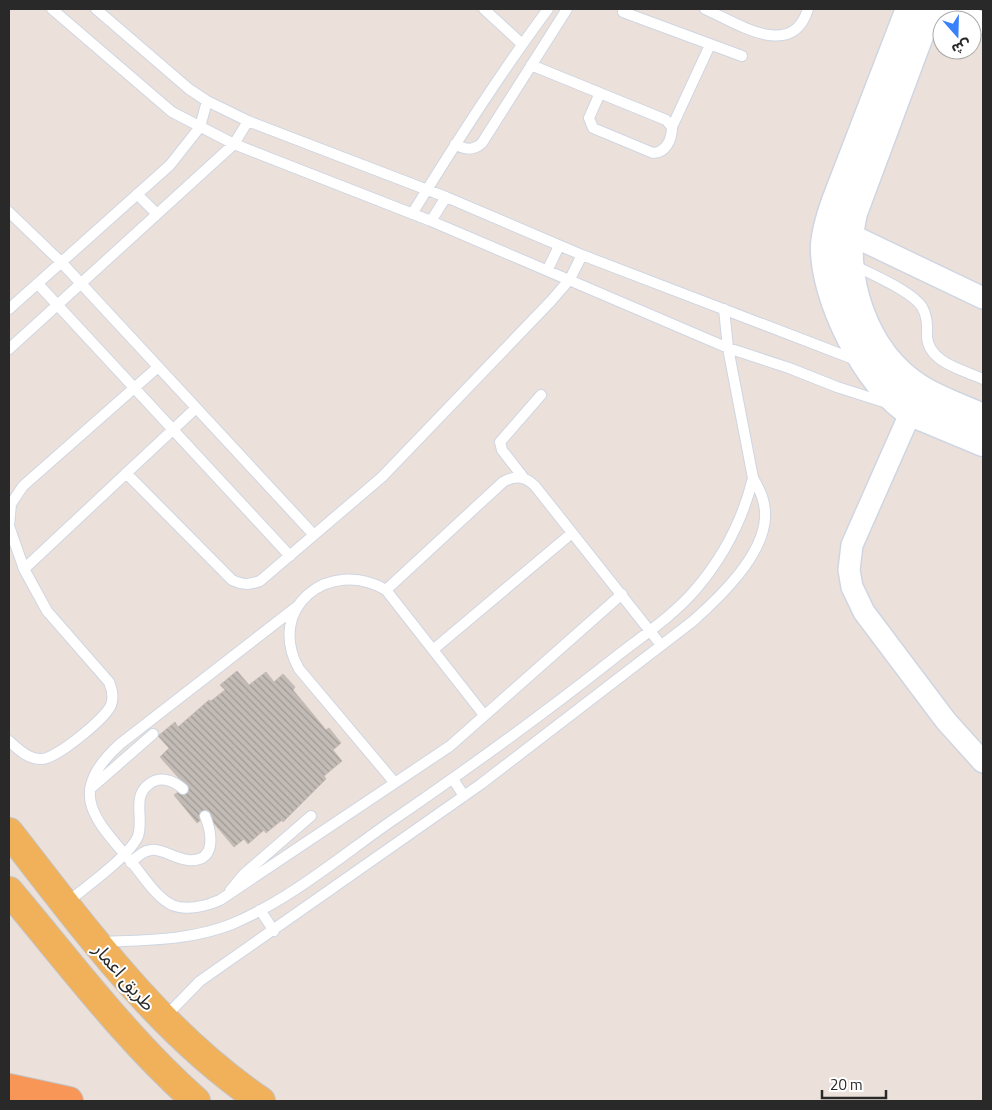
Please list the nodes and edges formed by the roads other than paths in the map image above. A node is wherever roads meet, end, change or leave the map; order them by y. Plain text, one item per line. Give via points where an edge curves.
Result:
1 (52, 9) edge
2 (96, 9) edge
3 (484, 9) edge
4 (548, 9) edge
5 (567, 9) edge
6 (706, 9) edge
7 (808, 9) edge
8 (910, 9) edge
9 (930, 9) edge
10 (948, 9) edge
11 (624, 12) dead end
12 (983, 23) edge
13 (522, 44) junction
14 (710, 45) junction
15 (742, 56) dead end
16 (531, 66) junction
17 (600, 93) junction
18 (207, 101) junction
19 (248, 121) junction
20 (200, 127) junction
21 (672, 127) junction
22 (234, 144) junction
23 (455, 144) junction
24 (427, 190) junction
25 (137, 194) junction
26 (446, 196) junction
27 (9, 212) edge
28 (158, 214) junction
29 (412, 214) junction
30 (431, 221) junction
31 (849, 234) junction
32 (559, 246) junction
33 (582, 255) junction
34 (848, 262) junction
35 (62, 263) junction
36 (548, 269) junction
37 (570, 279) junction
38 (38, 284) junction
39 (81, 285) junction
40 (983, 298) edge
41 (58, 306) junction
42 (9, 309) edge
43 (724, 309) junction
44 (728, 348) junction
45 (9, 349) edge
46 (865, 362) junction
47 (158, 367) junction
48 (983, 379) edge
49 (135, 388) junction
50 (920, 388) junction
51 (541, 395) dead end
52 (196, 408) junction
53 (906, 410) junction
54 (983, 417) edge
55 (173, 428) junction
56 (983, 443) edge
57 (126, 472) junction
58 (523, 477) junction
59 (752, 478) junction
60 (572, 533) junction
61 (314, 535) junction
62 (290, 556) junction
63 (24, 569) junction
64 (386, 590) junction
65 (622, 594) junction
66 (299, 604) junction
67 (650, 630) junction
68 (661, 646) junction
69 (434, 649) junction
70 (484, 715) junction
71 (153, 734) dead end
72 (9, 741) edge
73 (983, 762) edge
74 (453, 779) junction
75 (395, 783) junction
76 (90, 789) junction
77 (183, 789) dead end
78 (464, 796) junction
79 (205, 816) dead end
80 (311, 816) dead end
81 (9, 832) edge
82 (124, 854) junction
83 (131, 863) junction
84 (9, 890) edge
85 (227, 896) junction
86 (65, 904) junction
87 (260, 910) junction
88 (274, 931) junction
89 (96, 942) junction
90 (162, 1020) junction
91 (9, 1088) edge
92 (69, 1101) edge
93 (196, 1101) edge
94 (261, 1101) edge

1 - 20 lane via 172,112
2 - 18 lane via 169,73
3 - 13 lane
4 - 13 lane
5 - 16 lane
6 - 7 lane via 776,37 788,35 797,28
8 - 46 street via 835,201 824,246 837,311
9 - 31 street
10 - 12 street
11 - 14 lane
13 - 23 lane
14 - 15 lane
14 - 21 lane
16 - 17 lane
16 - 23 lane via 482,143 472,149
17 - 21 lane via 666,120
17 - 21 lane via 589,118 595,129 658,153 667,147
18 - 19 lane
18 - 20 lane
19 - 22 lane
19 - 24 lane
20 - 22 lane
20 - 25 lane via 170,165
22 - 28 lane
22 - 29 lane
23 - 24 lane
24 - 26 lane
24 - 29 lane
25 - 28 lane
25 - 35 lane
26 - 30 lane
26 - 32 lane
27 - 35 lane
28 - 39 lane
29 - 30 lane
30 - 36 lane
31 - 34 street
31 - 40 street
32 - 33 lane
32 - 36 lane
33 - 37 lane
33 - 43 lane
34 - 48 lane via 917,300 927,318 927,340 931,351 939,359
34 - 50 street via 855,294 871,333 890,360
35 - 38 lane
35 - 39 lane
36 - 37 lane
37 - 44 lane
37 - 61 lane via 382,477
38 - 41 lane
38 - 42 lane
39 - 41 lane
39 - 47 lane
41 - 45 lane
41 - 49 lane
43 - 44 lane
43 - 46 lane via 830,352
44 - 53 lane
44 - 59 lane
46 - 53 street via 885,390
47 - 49 lane
47 - 52 lane
49 - 55 lane
49 - 63 lane via 16,495 9,514 9,526
50 - 53 street
50 - 54 street
51 - 58 lane via 500,442 502,450
52 - 55 lane
52 - 61 lane
53 - 56 street
53 - 73 street via 852,545 849,570 852,587 864,612 946,721
55 - 57 lane
55 - 62 lane
57 - 62 lane via 232,580 241,584 260,581
57 - 63 lane
58 - 60 lane via 535,486
58 - 64 lane via 503,482
59 - 67 lane via 735,532 707,575 678,608
59 - 68 lane via 765,504 765,518 748,560 715,602
60 - 65 lane
60 - 69 lane
61 - 62 lane
63 - 72 lane via 47,611 108,682 113,700 105,714 62,752 50,758 31,757
64 - 66 lane via 362,580 337,580 315,588
64 - 69 lane
65 - 67 lane
65 - 70 lane
66 - 75 lane via 289,631 290,648 299,669
66 - 76 lane via 120,744 98,766
67 - 68 lane
67 - 74 lane via 555,705
68 - 78 lane
69 - 70 lane
70 - 75 lane via 450,746
71 - 76 lane
74 - 78 lane
74 - 87 lane
75 - 85 lane
76 - 82 lane via 96,820
77 - 82 lane via 162,779 147,785 139,799 139,833
78 - 88 lane
79 - 83 lane via 212,836 209,849 199,858 186,860 156,849 142,853
80 - 85 lane via 244,874
81 - 86 main road, طريق اعمار
82 - 83 lane
82 - 86 lane
83 - 85 lane via 157,893 174,906 204,906
84 - 93 main road, طريق اعمار via 139,1045
86 - 89 main road, طريق اعمار
87 - 88 lane
87 - 89 lane via 208,932 178,939
88 - 90 lane via 200,981
89 - 90 main road, طريق اعمار
90 - 94 main road, طريق اعمار via 206,1060
91 - 92 highway

